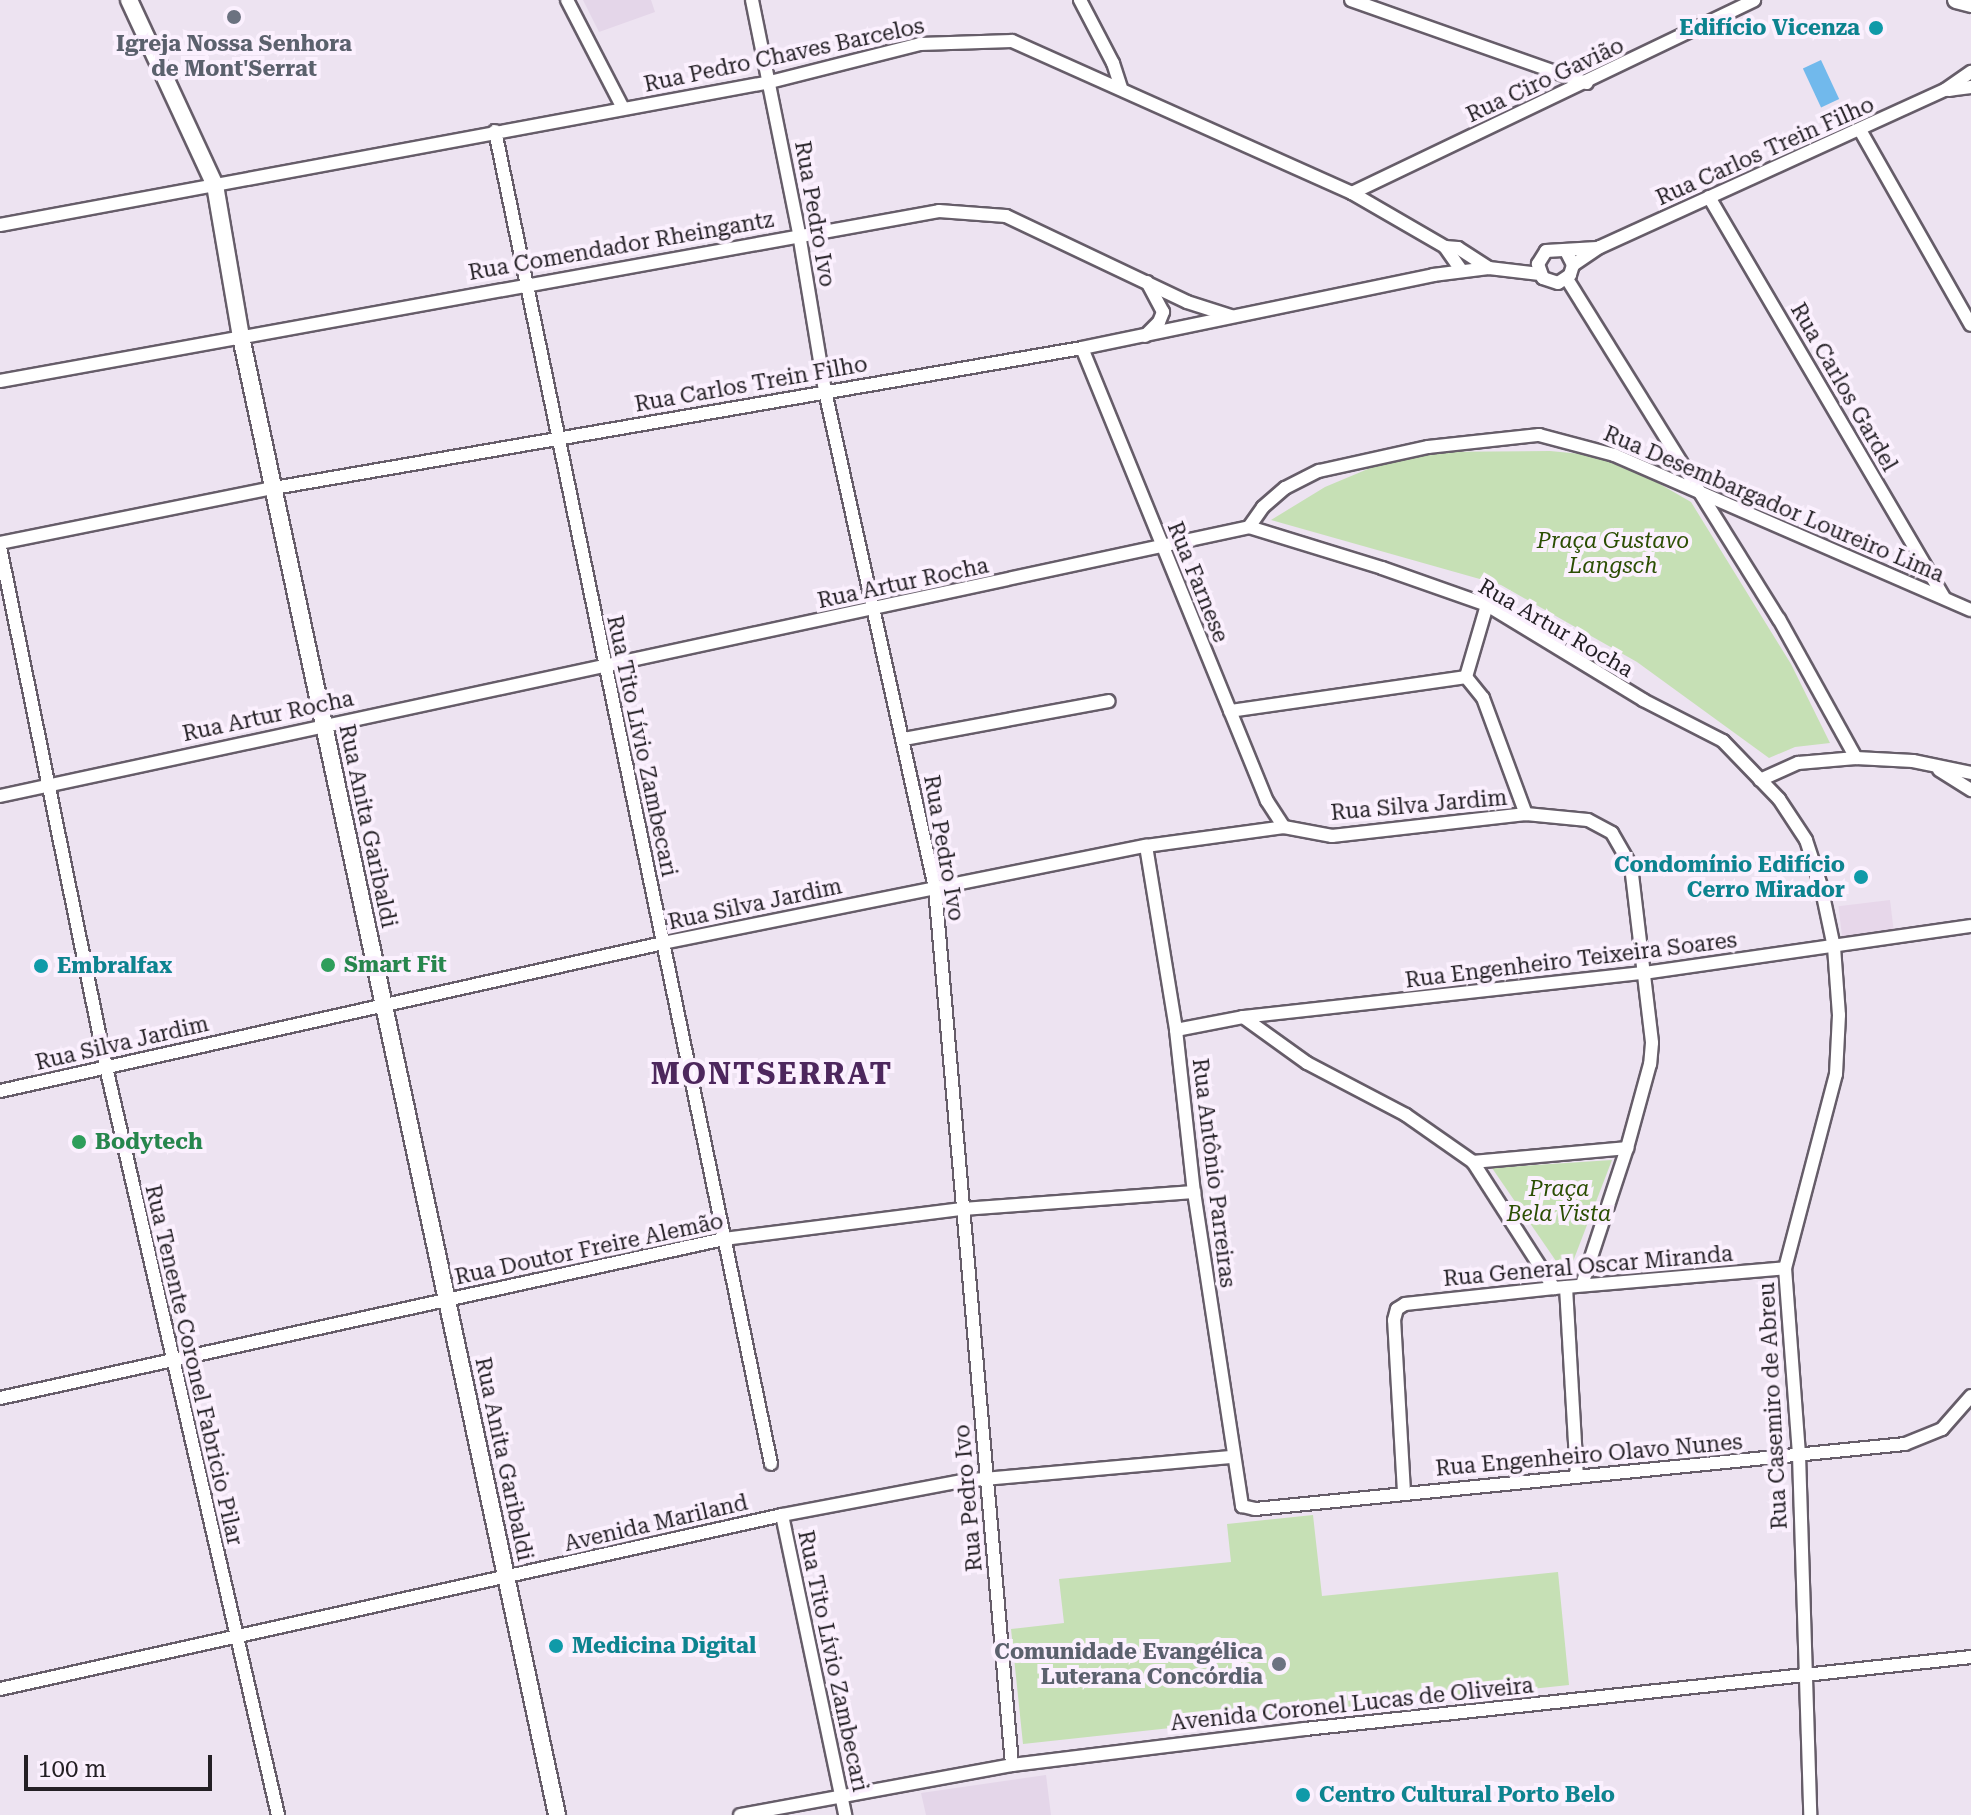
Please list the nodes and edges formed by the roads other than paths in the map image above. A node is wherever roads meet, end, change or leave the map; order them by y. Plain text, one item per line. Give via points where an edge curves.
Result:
1 (129, 0) edge
2 (567, 0) edge
3 (752, 0) edge
4 (1080, 0) edge
5 (1351, 0) edge
6 (1754, 0) edge
7 (1956, 0) edge
8 (1971, 4) edge
9 (1971, 72) edge
10 (770, 82) junction
11 (1587, 83) junction
12 (1121, 87) junction
13 (1971, 87) edge
14 (1945, 90) junction
15 (623, 108) junction
16 (1860, 130) junction
17 (495, 131) junction
18 (215, 185) junction
19 (1352, 193) junction
20 (1709, 197) junction
21 (0, 225) edge
22 (799, 234) junction
23 (1445, 247) junction
24 (1600, 247) junction
25 (1566, 251) junction
26 (1539, 259) junction
27 (1573, 265) junction
28 (1489, 268) junction
29 (1509, 269) junction
30 (1462, 271) junction
31 (1540, 274) junction
32 (1567, 279) junction
33 (1145, 280) junction
34 (1552, 283) junction
35 (526, 284) junction
36 (1581, 304) junction
37 (1234, 317) junction
38 (1971, 325) edge
39 (1145, 336) junction
40 (241, 337) junction
41 (1082, 348) junction
42 (0, 381) edge
43 (825, 391) junction
44 (558, 437) junction
45 (274, 488) junction
46 (1702, 493) junction
47 (1249, 527) junction
48 (0, 545) edge
49 (1162, 546) junction
50 (1944, 598) junction
51 (1487, 605) junction
52 (875, 610) junction
53 (1971, 610) edge
54 (605, 666) junction
55 (1466, 677) junction
56 (1109, 701) dead end
57 (1230, 711) junction
58 (324, 723) junction
59 (904, 739) junction
60 (1856, 758) junction
61 (1930, 764) junction
62 (1971, 773) edge
63 (1760, 780) junction
64 (47, 785) junction
65 (1971, 790) edge
66 (0, 796) edge
67 (1526, 814) junction
68 (1284, 827) junction
69 (1146, 846) junction
70 (935, 888) junction
71 (1971, 926) edge
72 (663, 943) junction
73 (1834, 947) junction
74 (1644, 973) junction
75 (384, 1005) junction
76 (1243, 1017) junction
77 (1176, 1030) junction
78 (106, 1067) junction
79 (0, 1091) edge
80 (1627, 1148) junction
81 (1473, 1162) junction
82 (1194, 1192) junction
83 (962, 1209) junction
84 (724, 1239) junction
85 (1785, 1268) junction
86 (1582, 1285) junction
87 (1560, 1287) junction
88 (447, 1300) junction
89 (171, 1361) junction
90 (1971, 1396) edge
91 (0, 1398) edge
92 (1799, 1455) junction
93 (1233, 1457) junction
94 (771, 1464) dead end
95 (1577, 1477) junction
96 (987, 1478) junction
97 (1404, 1492) junction
98 (1242, 1506) joint
99 (782, 1515) junction
100 (506, 1576) junction
101 (235, 1637) junction
102 (1971, 1657) edge
103 (1806, 1675) junction
104 (0, 1689) edge
105 (1012, 1765) junction
106 (841, 1797) junction
107 (278, 1815) edge
108 (557, 1815) edge
109 (740, 1815) edge
110 (845, 1815) edge
111 (1810, 1815) edge

1 - 18 main road, Rua Anita Garibaldi
2 - 15 street
3 - 10 street, Rua Pedro Ivo
4 - 12 street
5 - 11 street
6 - 11 street, Rua Ciro Gavião
7 - 8 main road
9 - 14 street, Rua Carlos Trein Filho
10 - 12 street, Rua Pedro Chaves Barcelos via 920,44 1012,41
10 - 15 street, Rua Pedro Chaves Barcelos
10 - 22 street, Rua Pedro Ivo
11 - 19 street, Rua Ciro Gavião
12 - 19 street, Rua Pedro Chaves Barcelos
13 - 14 street, Rua Carlos Trein Filho
14 - 16 street, Rua Carlos Trein Filho
15 - 17 street, Rua Pedro Chaves Barcelos
16 - 20 street, Rua Carlos Trein Filho
16 - 38 street
17 - 18 street, Rua Pedro Chaves Barcelos
17 - 35 street, Rua Tito Lívio Zambecari
18 - 21 street, Rua Pedro Chaves Barcelos
18 - 40 main road, Rua Anita Garibaldi
19 - 23 street, Rua Pedro Chaves Barcelos
20 - 24 street, Rua Carlos Trein Filho
20 - 50 street, Rua Carlos Gardel
22 - 33 street, Rua Comendador Rheingantz via 939,211 1006,216
22 - 35 street, Rua Comendador Rheingantz
22 - 43 street, Rua Pedro Ivo
23 - 28 street, Rua Pedro Chaves Barcelos via 1458,248
23 - 30 street, Rua Pedro Chaves Barcelos
24 - 25 street, Rua Carlos Trein Filho
24 - 27 street, Rua Carlos Trein Filho
25 - 26 street via 1551,249
25 - 27 street
26 - 29 street, Rua Carlos Trein Filho
26 - 31 street
27 - 32 street
28 - 29 street, Rua Carlos Trein Filho
28 - 30 street, Rua Carlos Trein Filho
29 - 31 street, Rua Carlos Trein Filho
30 - 37 street, Rua Carlos Trein Filho
31 - 34 street
32 - 34 street
32 - 36 street
33 - 37 street, Rua Comendador Rheingantz via 1187,302
33 - 39 street via 1163,312
34 - 36 street
35 - 40 street, Rua Comendador Rheingantz
35 - 44 street, Rua Tito Lívio Zambecari
36 - 46 street
37 - 39 street, Rua Carlos Trein Filho
39 - 41 street, Rua Carlos Trein Filho
40 - 42 street, Rua Comendador Rheingantz
40 - 45 main road, Rua Anita Garibaldi
41 - 43 street, Rua Carlos Trein Filho
41 - 49 street, Rua Farnese
43 - 44 street, Rua Carlos Trein Filho
43 - 52 street, Rua Pedro Ivo
44 - 45 street, Rua Carlos Trein Filho
44 - 54 street, Rua Tito Lívio Zambecari
45 - 48 street, Rua Carlos Trein Filho
45 - 58 main road, Rua Anita Garibaldi
46 - 47 street, Rua Desembargador Loureiro Lima via 1614,455 1539,435 1428,447 1319,471 1285,488
46 - 50 street, Rua Desembargador Loureiro Lima
46 - 60 street
47 - 49 street, Rua Artur Rocha
47 - 51 street, Rua Artur Rocha
48 - 64 street, Rua Tenente Coronel Fabricio Pilar
49 - 52 street, Rua Artur Rocha
49 - 57 street, Rua Farnese
50 - 53 street, Rua Desembargador Loureiro Lima
51 - 55 street
51 - 63 street, Rua Artur Rocha via 1643,700 1723,741
52 - 54 street, Rua Artur Rocha
52 - 59 street, Rua Pedro Ivo
54 - 58 street, Rua Artur Rocha
54 - 72 street, Rua Tito Lívio Zambecari
55 - 57 street
55 - 67 street via 1483,698
56 - 59 street
57 - 68 street, Rua Farnese via 1267,801
58 - 64 street, Rua Artur Rocha
58 - 75 main road, Rua Anita Garibaldi
59 - 70 street, Rua Pedro Ivo
60 - 61 street
60 - 63 street via 1798,763
61 - 62 street
61 - 65 street
63 - 73 street, Rua Casemiro de Abreu via 1806,840
64 - 66 street, Rua Artur Rocha
64 - 78 street, Rua Tenente Coronel Fabricio Pilar
67 - 68 street, Rua Silva Jardim via 1332,836
67 - 74 street, Rua Silva Jardim via 1588,820 1612,833 1631,866
68 - 69 street, Rua Silva Jardim
69 - 70 street, Rua Silva Jardim
69 - 77 street, Rua Antônio Parreiras
70 - 72 street, Rua Silva Jardim
70 - 83 street, Rua Pedro Ivo
71 - 73 street, Rua Engenheiro Teixeira Soares
72 - 75 street, Rua Silva Jardim
72 - 84 street, Rua Tito Lívio Zambecari
73 - 74 street, Rua Engenheiro Teixeira Soares
73 - 85 street, Rua Casemiro de Abreu via 1836,1074
74 - 76 street, Rua Engenheiro Teixeira Soares
74 - 80 street, Rua Silva Jardim via 1650,1064
75 - 78 street, Rua Silva Jardim
75 - 88 main road, Rua Anita Garibaldi
76 - 77 street, Rua Engenheiro Teixeira Soares
76 - 81 street via 1307,1063 1406,1115
77 - 82 street, Rua Antônio Parreiras
78 - 79 street, Rua Silva Jardim
78 - 89 street, Rua Tenente Coronel Fabricio Pilar
80 - 81 street
80 - 86 street, Rua Silva Jardim
81 - 87 street
82 - 83 street, Rua Doutor Freire Alemão
82 - 93 street, Rua Antônio Parreiras
83 - 84 street, Rua Doutor Freire Alemão
83 - 96 street, Rua Pedro Ivo
84 - 88 street, Rua Doutor Freire Alemão
84 - 94 street, Rua Tito Lívio Zambecari
85 - 86 street, Rua General Oscar Miranda
85 - 92 street, Rua Casemiro de Abreu
86 - 87 street, Rua General Oscar Miranda
87 - 95 street
87 - 97 street, Rua General Oscar Miranda via 1397,1309
88 - 89 street, Rua Doutor Freire Alemão
88 - 100 main road, Rua Anita Garibaldi
89 - 91 street, Rua Doutor Freire Alemão
89 - 101 street, Rua Tenente Coronel Fabricio Pilar
90 - 92 street, Rua Engenheiro Olavo Nunes via 1942,1429 1905,1444
92 - 95 street, Rua Engenheiro Olavo Nunes
92 - 103 street, Rua Casemiro de Abreu
93 - 96 street, Avenida Mariland
93 - 98 street, Rua Antônio Parreiras
95 - 97 street, Rua Engenheiro Olavo Nunes
96 - 99 street, Avenida Mariland
96 - 105 street, Rua Pedro Ivo
97 - 98 street, Rua Engenheiro Olavo Nunes via 1255,1509
99 - 100 street, Avenida Mariland
99 - 106 street, Rua Tito Lívio Zambecari
100 - 101 street, Avenida Mariland
100 - 108 main road, Rua Anita Garibaldi
101 - 104 street, Avenida Mariland
101 - 107 street, Rua Tenente Coronel Fabricio Pilar
102 - 103 street, Avenida Coronel Lucas de Oliveira
103 - 105 street, Avenida Coronel Lucas de Oliveira
103 - 111 street, Rua Casemiro de Abreu
105 - 106 street, Avenida Coronel Lucas de Oliveira
106 - 109 street, Avenida Coronel Lucas de Oliveira
106 - 110 street, Rua Tito Lívio Zambecari

